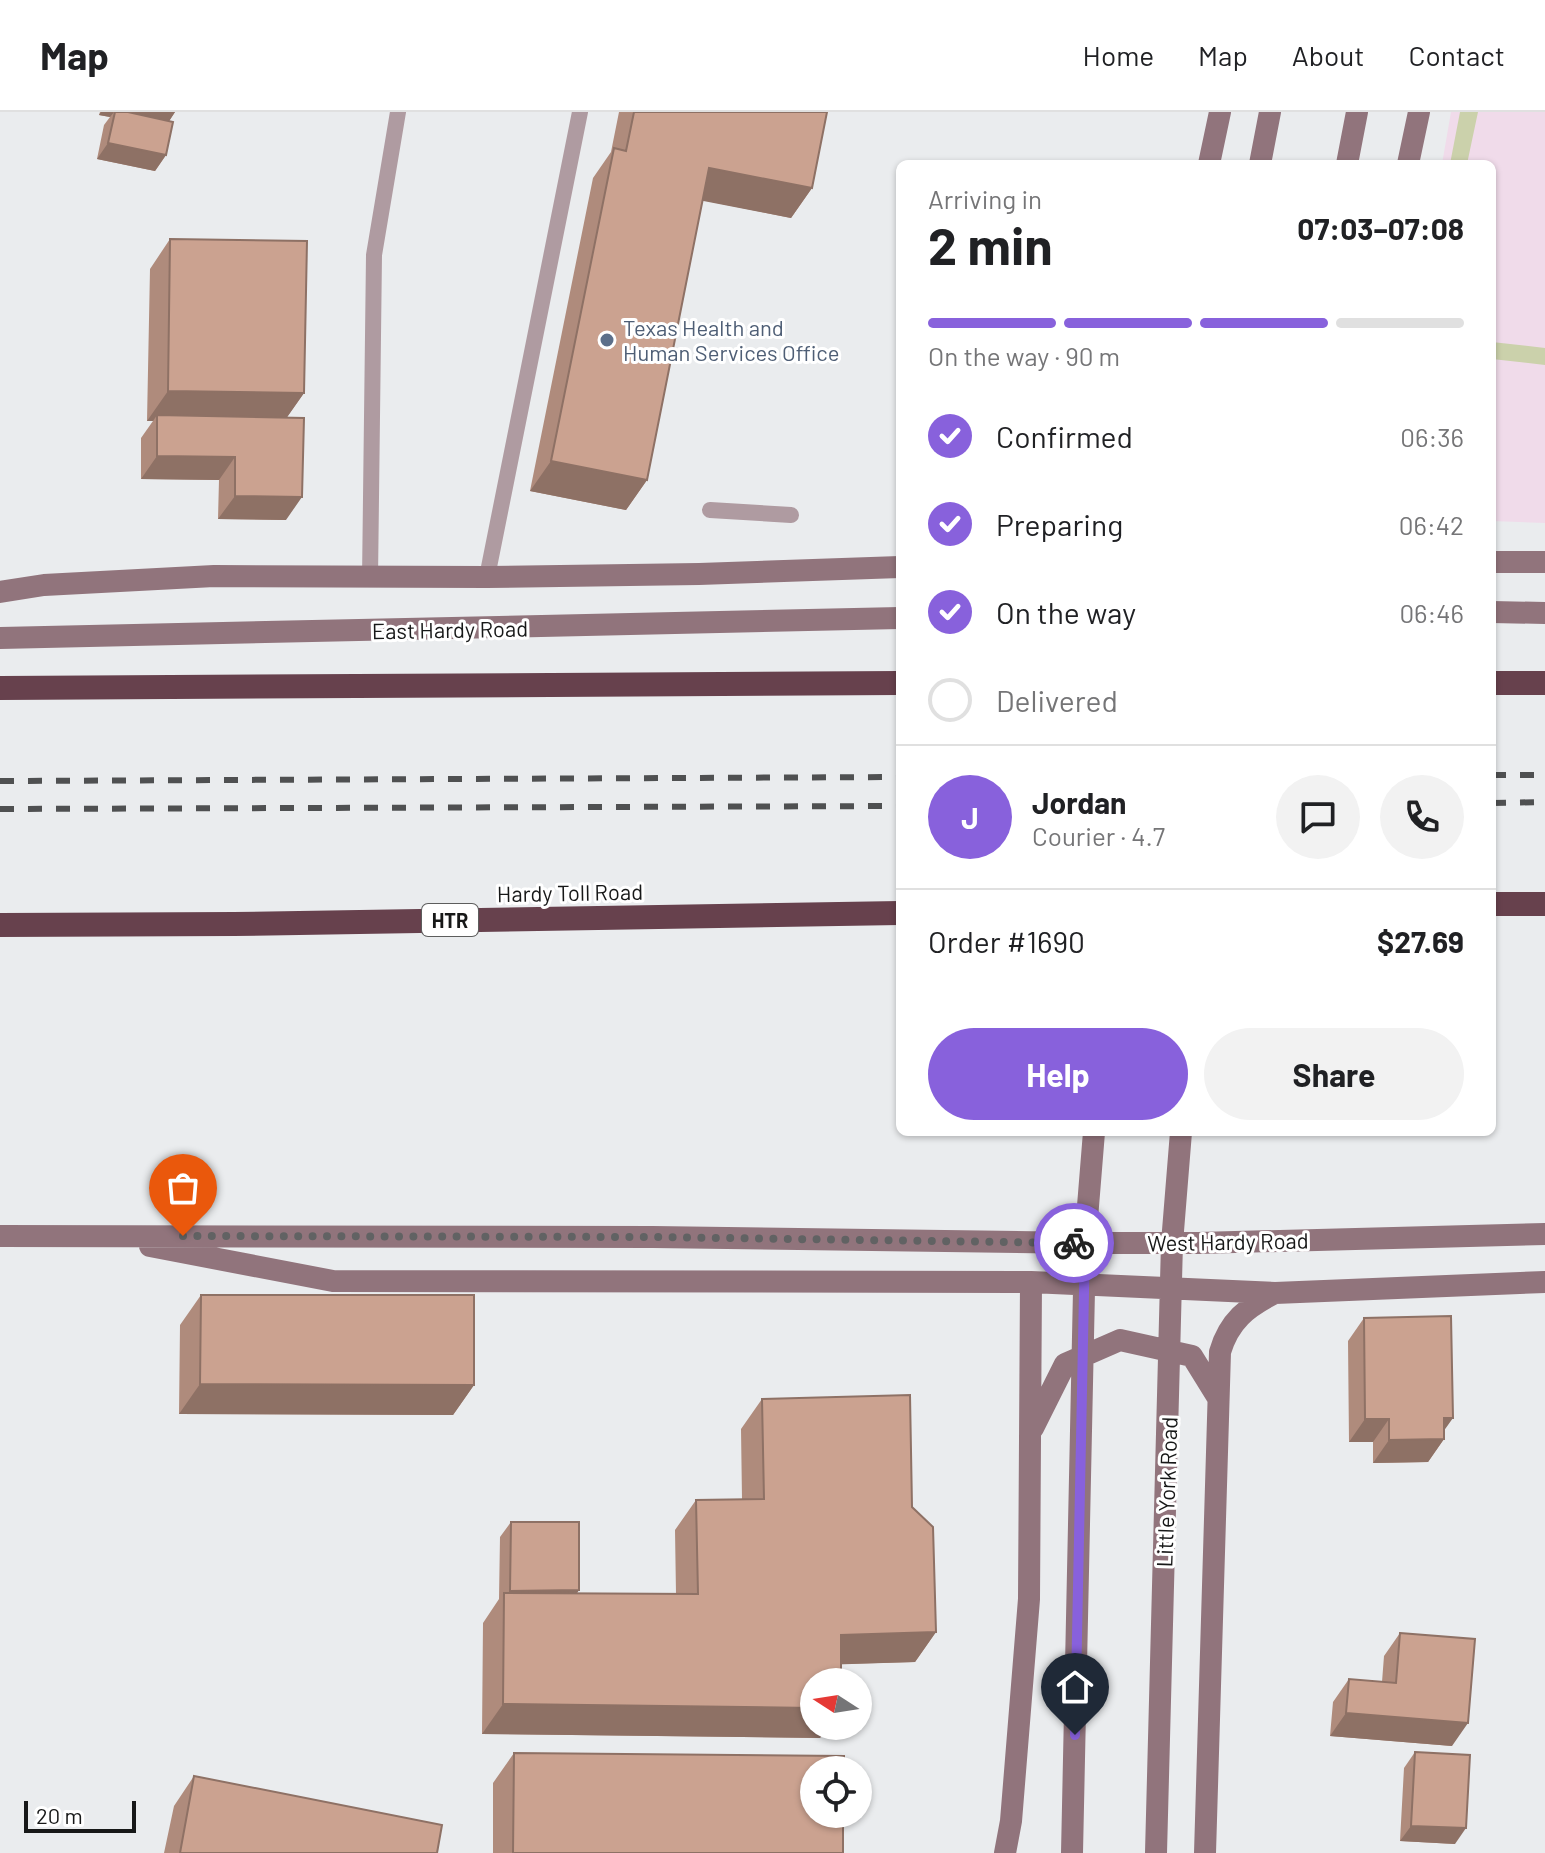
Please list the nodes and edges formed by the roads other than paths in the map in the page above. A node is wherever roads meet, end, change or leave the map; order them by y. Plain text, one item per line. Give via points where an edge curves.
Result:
1 (398, 112) edge
2 (580, 112) edge
3 (1220, 112) edge
4 (1270, 112) edge
5 (1357, 112) edge
6 (1419, 112) edge
7 (1210, 160) edge
8 (1261, 160) edge
9 (1348, 160) edge
10 (1409, 160) edge
11 (710, 510) dead end
12 (791, 515) dead end
13 (1496, 562) edge
14 (1545, 562) edge
15 (896, 567) edge
16 (487, 577) junction
17 (370, 579) junction
18 (0, 592) edge
19 (1496, 612) edge
20 (1545, 613) edge
21 (896, 618) edge
22 (0, 638) edge
23 (896, 683) edge
24 (1496, 683) edge
25 (1545, 683) edge
26 (0, 688) edge
27 (1496, 904) edge
28 (1545, 904) edge
29 (896, 913) edge
30 (0, 925) edge
31 (1094, 1136) edge
32 (1181, 1136) edge
33 (1545, 1234) edge
34 (95, 1235) junction
35 (0, 1236) edge
36 (1085, 1243) junction
37 (1172, 1243) junction
38 (1031, 1282) junction
39 (1545, 1282) edge
40 (1275, 1293) junction
41 (1218, 1398) junction
42 (1031, 1433) junction
43 (1005, 1853) edge
44 (1072, 1853) edge
45 (1156, 1853) edge
46 (1205, 1853) edge

1 - 17 lane via 374,255
2 - 16 lane
3 - 7 main road
4 - 8 main road
5 - 9 main road
6 - 10 main road
11 - 12 lane
13 - 14 main road
15 - 16 main road
16 - 17 main road
17 - 18 main road via 214,576
19 - 20 main road
21 - 22 main road, East Hardy Road
23 - 26 highway
24 - 25 highway
27 - 28 highway
29 - 30 highway, Hardy Toll Road / HTR
31 - 36 main road
32 - 37 main road, Little York Road
33 - 37 main road, West Hardy Road
34 - 35 main road, West Hardy Road
34 - 36 main road, West Hardy Road
34 - 38 main road via 333,1281
36 - 37 main road, West Hardy Road
36 - 44 main road
37 - 45 main road, Little York Road
38 - 40 main road
38 - 42 main road
39 - 40 main road
40 - 41 main road via 1231,1324 1220,1352
41 - 42 main road via 1192,1356 1120,1340 1065,1364
41 - 46 main road
42 - 43 main road via 1029,1599

